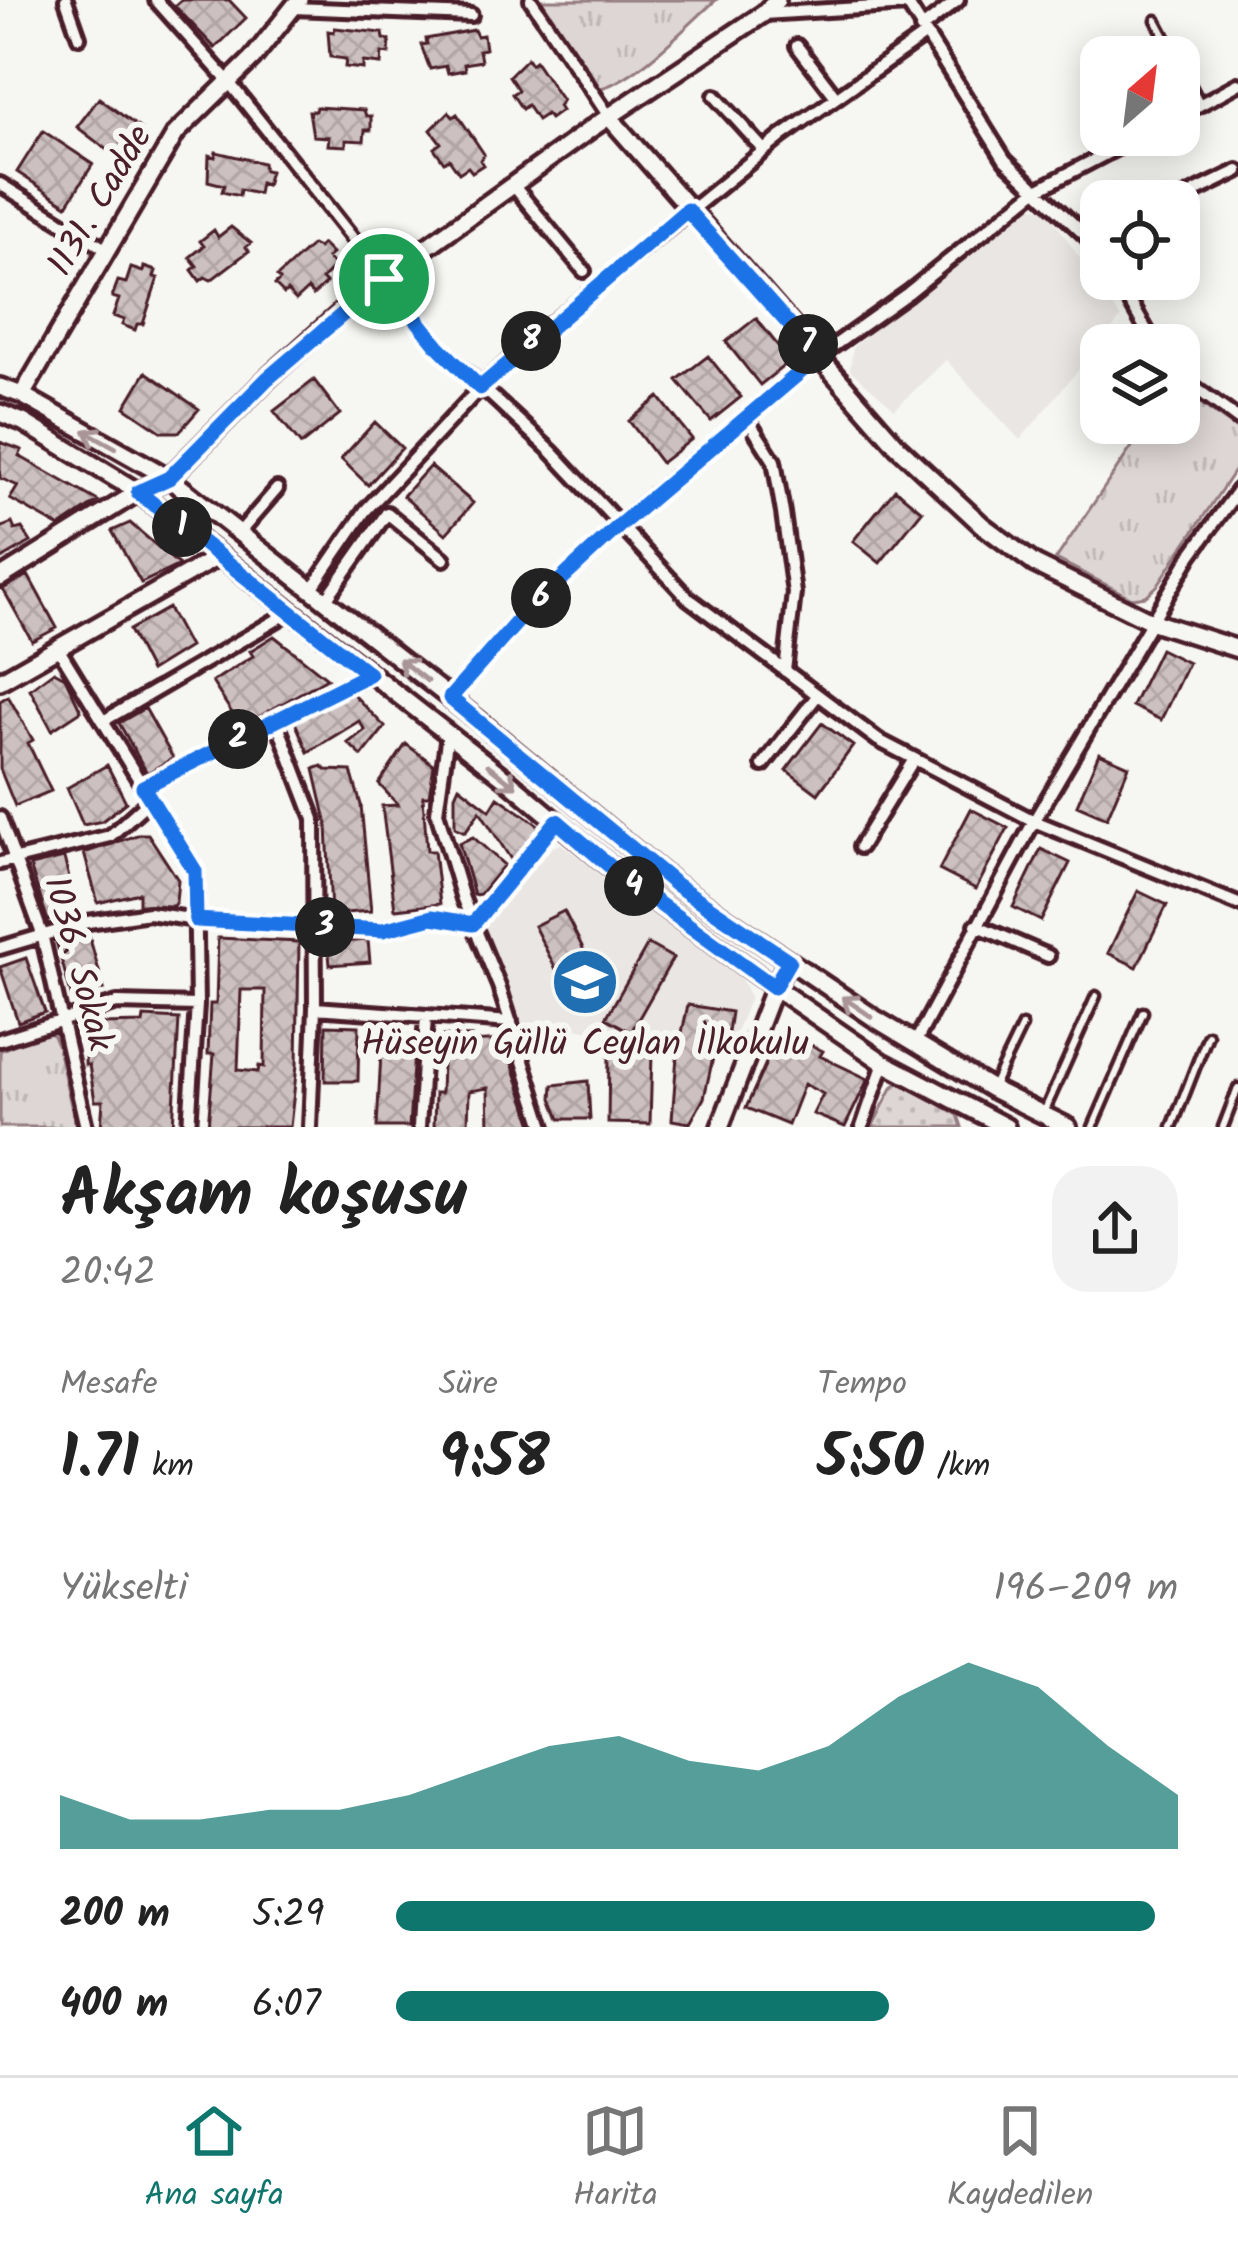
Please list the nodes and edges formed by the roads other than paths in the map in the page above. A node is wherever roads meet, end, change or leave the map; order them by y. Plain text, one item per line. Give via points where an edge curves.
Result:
1 (66, 0) edge
2 (157, 0) edge
3 (531, 0) edge
4 (777, 0) edge
5 (958, 0) edge
6 (907, 3) edge
7 (296, 4) edge
8 (764, 14) junction
9 (471, 15) dead end
10 (1156, 20) dead end
11 (923, 32) junction
12 (1164, 36) edge
13 (79, 37) dead end
14 (796, 46) dead end
15 (229, 81) junction
16 (1238, 84) edge
17 (716, 96) dead end
18 (836, 98) junction
19 (1201, 104) edge
20 (610, 118) junction
21 (764, 150) junction
22 (1101, 156) edge
23 (1238, 171) edge
24 (0, 184) edge
25 (513, 185) junction
26 (1200, 189) edge
27 (1035, 190) junction
28 (687, 210) junction
29 (1080, 228) edge
30 (107, 250) junction
31 (584, 271) dead end
32 (384, 279) junction
33 (818, 357) junction
34 (0, 387) edge
35 (480, 388) junction
36 (1200, 391) edge
37 (22, 395) junction
38 (0, 413) edge
39 (746, 417) junction
40 (1238, 418) edge
41 (169, 478) junction
42 (277, 489) dead end
43 (1238, 490) edge
44 (138, 492) junction
45 (620, 525) junction
46 (239, 533) junction
47 (219, 556) junction
48 (444, 559) dead end
49 (0, 578) edge
50 (318, 596) junction
51 (290, 612) junction
52 (1153, 622) junction
53 (58, 649) junction
54 (1238, 649) edge
55 (784, 671) junction
56 (369, 674) junction
57 (0, 681) edge
58 (817, 696) junction
59 (450, 698) junction
60 (105, 720) junction
61 (276, 720) junction
62 (448, 734) junction
63 (914, 759) junction
64 (763, 765) dead end
65 (143, 787) junction
66 (150, 800) junction
67 (0, 818) edge
68 (557, 821) junction
69 (1034, 821) junction
70 (860, 848) dead end
71 (17, 858) junction
72 (0, 863) edge
73 (1238, 904) edge
74 (196, 920) junction
75 (473, 924) junction
76 (976, 925) junction
77 (316, 926) junction
78 (41, 934) junction
79 (0, 948) edge
80 (1048, 956) dead end
81 (789, 961) junction
82 (774, 987) junction
83 (1096, 996) dead end
84 (197, 1004) junction
85 (316, 1008) junction
86 (1143, 1012) dead end
87 (426, 1016) junction
88 (62, 1017) junction
89 (511, 1022) junction
90 (1022, 1026) dead end
91 (1208, 1035) dead end
92 (0, 1040) edge
93 (915, 1043) junction
94 (884, 1063) junction
95 (1238, 1088) edge
96 (992, 1089) junction
97 (1043, 1115) junction
98 (982, 1121) edge
99 (86, 1127) edge
100 (189, 1127) edge
101 (310, 1127) edge
102 (419, 1127) edge
103 (544, 1127) edge
104 (720, 1127) edge
105 (862, 1127) edge
106 (1006, 1127) edge
107 (1068, 1127) edge
108 (1093, 1127) edge
109 (1172, 1127) edge
110 (1223, 1127) edge

1 - 13 street
2 - 15 street
3 - 20 street
4 - 8 street
5 - 11 street
6 - 8 street
6 - 11 street
7 - 9 street
7 - 15 street, 1131. Cadde
8 - 20 street
10 - 12 lane
11 - 18 street
11 - 27 street via 1004,160
14 - 18 street
15 - 30 street, 1131. Cadde via 176,133
15 - 32 street
16 - 19 street
17 - 21 street
18 - 21 street
20 - 25 street
20 - 28 street
21 - 28 street
22 - 27 street
23 - 26 street
24 - 30 street
25 - 31 street
25 - 32 street
27 - 29 street
27 - 33 street
28 - 33 street
28 - 35 street
30 - 37 street, 1131. Cadde
32 - 35 street
32 - 41 street via 267,379
33 - 39 street
33 - 52 street via 982,525 1035,564
34 - 37 street
35 - 45 street
35 - 50 street via 365,511
36 - 40 street
41 -> 37 street
38 - 44 street
39 - 45 street
39 - 55 street via 774,461 783,513 794,593
41 - 44 street
41 - 46 street
42 - 46 street
43 - 52 street
44 - 47 street
44 - 49 street
45 - 55 street via 688,598
45 - 59 street via 524,614
46 - 50 street
47 - 51 street
47 - 53 street
48 - 50 street via 387,513
59 -> 50 street
51 - 56 street
51 - 60 street
52 - 54 street
52 - 69 street
53 - 57 street
53 - 60 street
55 - 58 street
56 - 61 street
56 - 62 street
58 - 63 street
58 - 64 street
59 - 81 street via 675,884
60 - 65 street
61 - 65 street
61 - 77 street via 314,819
62 -> 68 street
62 - 75 street via 436,812
63 - 69 street
63 - 70 street
65 - 66 street
66 - 71 street via 110,836
66 - 74 street via 195,871
67 - 71 street, 1036. Sokak
68 - 75 street
68 - 82 street
69 - 73 street
69 - 76 street
71 - 72 street
71 - 78 street, 1036. Sokak
74 - 77 street
74 - 78 street via 149,913
74 - 84 street
75 - 77 street via 432,917 383,930
75 - 89 street
76 - 80 street
76 - 93 street
77 - 85 street
78 - 79 street
78 - 88 street, 1036. Sokak
81 - 82 street
93 -> 81 street
82 - 94 street
82 - 104 street
83 - 97 lane
84 - 88 street via 117,1003
84 - 100 street
85 - 87 street
85 - 101 street
86 - 108 lane
87 - 89 street
87 - 102 street
88 - 92 street
88 - 99 street, 1036. Sokak
89 - 103 street
90 - 96 lane
91 - 109 lane
93 - 96 street
94 - 98 street
94 - 105 street
95 - 110 lane
96 - 97 street
97 - 107 street
98 - 106 street

